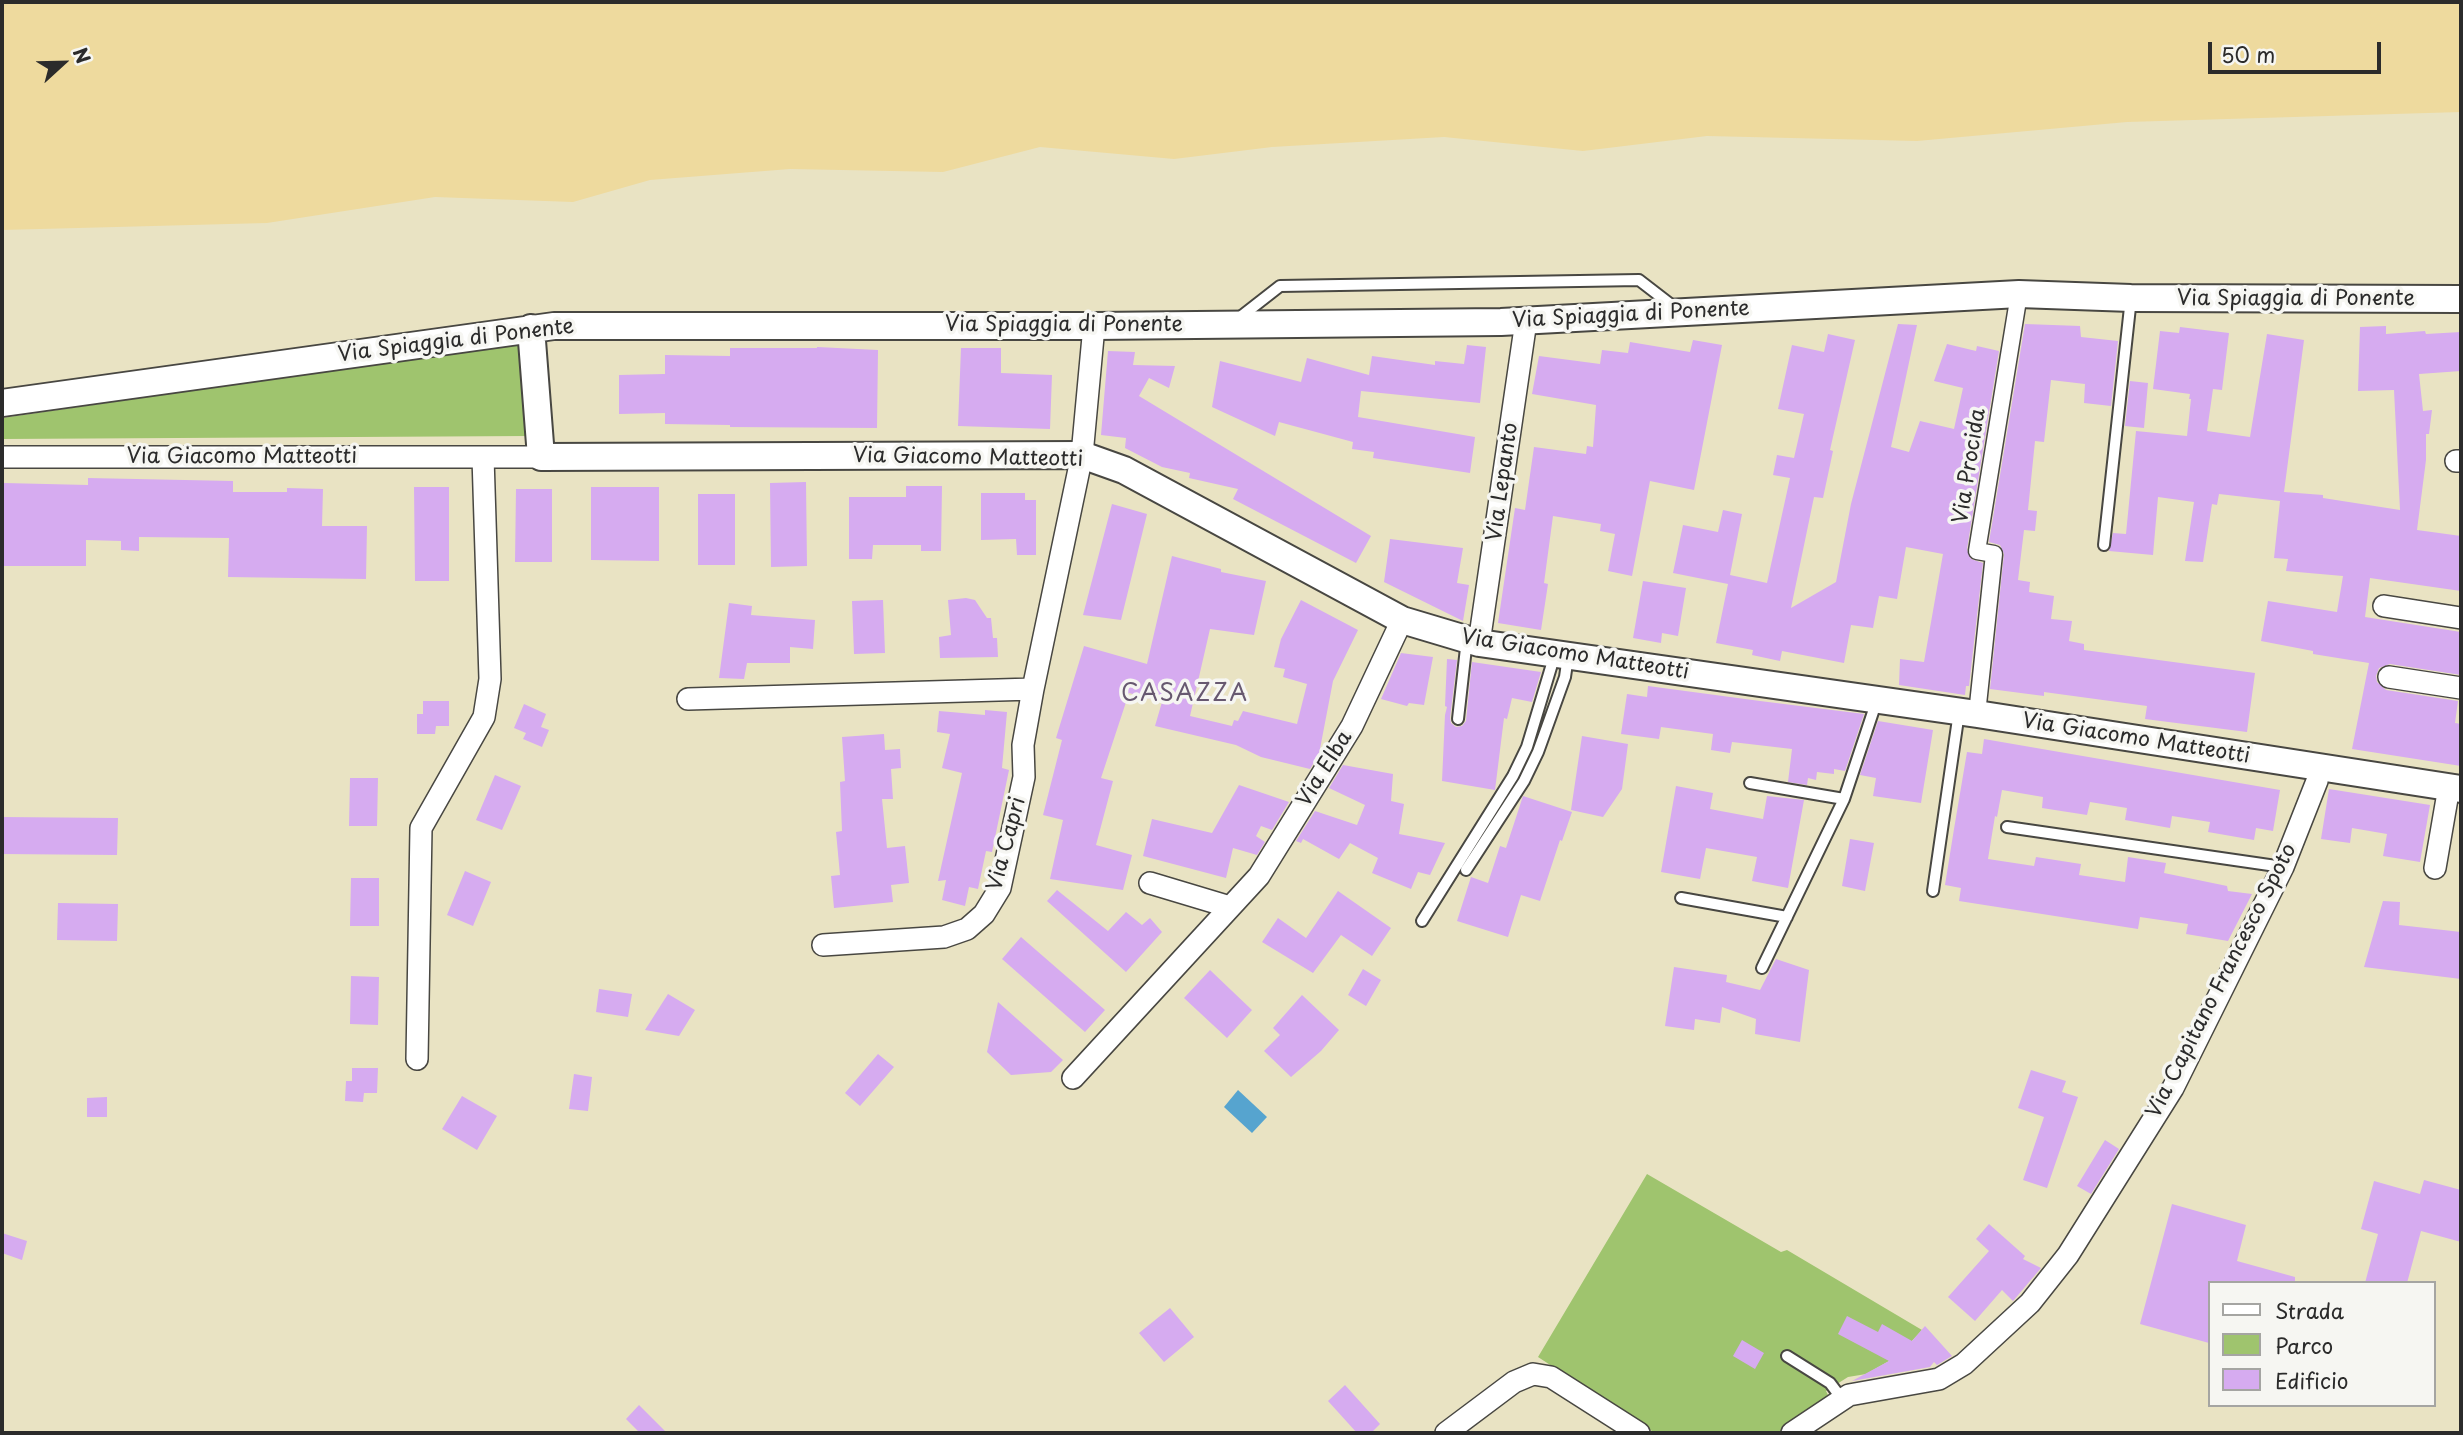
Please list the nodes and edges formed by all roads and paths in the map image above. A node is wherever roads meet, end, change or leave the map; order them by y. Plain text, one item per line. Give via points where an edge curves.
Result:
1 (2019, 294) junction
2 (2131, 298) junction
3 (2461, 299) edge
4 (1682, 313) junction
5 (1526, 321) junction
6 (1231, 324) junction
7 (1094, 326) junction
8 (531, 328) junction
9 (2, 403) edge
10 (1082, 455) junction
11 (2, 457) edge
12 (483, 457) junction
13 (541, 457) junction
14 (2104, 545) dead end
15 (2384, 606) dead end
16 (2461, 618) edge
17 (1402, 620) junction
18 (1473, 641) junction
19 (1562, 655) junction
20 (2389, 677) dead end
21 (2461, 688) edge
22 (1033, 689) junction
23 (688, 699) dead end
24 (1877, 700) junction
25 (1968, 713) junction
26 (1458, 719) dead end
27 (2319, 766) junction
28 (1750, 783) dead end
29 (2455, 788) edge
30 (1844, 799) junction
31 (2007, 827) dead end
32 (2283, 867) junction
33 (2435, 868) dead end
34 (1466, 870) dead end
35 (1150, 883) dead end
36 (1933, 891) dead end
37 (1681, 898) dead end
38 (1230, 907) junction
39 (1787, 917) junction
40 (1422, 921) dead end
41 (823, 945) dead end
42 (1762, 968) dead end
43 (417, 1059) dead end
44 (1073, 1077) dead end
45 (1787, 1356) dead end
46 (1842, 1399) junction
47 (1446, 1433) edge
48 (1639, 1433) edge
49 (1792, 1433) edge

1 - 2 street, Via Spiaggia di Ponente
1 - 4 street, Via Spiaggia di Ponente
1 - 25 street, Via Procida via 1978,551 1994,554
2 - 3 street, Via Spiaggia di Ponente
2 - 14 lane
4 - 5 street, Via Spiaggia di Ponente
4 - 6 lane via 1639,279 1280,286
5 - 6 street, Via Spiaggia di Ponente
5 - 18 street, Via Lepanto
6 - 7 street, Via Spiaggia di Ponente
7 - 8 street, Via Spiaggia di Ponente
7 - 10 street, Via Capri
8 - 9 street, Via Spiaggia di Ponente
8 - 13 street
10 - 13 street, Via Giacomo Matteotti
10 - 17 street, Via Giacomo Matteotti via 1124,470
10 - 22 street, Via Capri
11 - 12 street, Via Giacomo Matteotti
12 - 13 street, Via Giacomo Matteotti
12 - 43 street via 490,679 484,717 421,828
15 - 16 street
17 - 18 street, Via Giacomo Matteotti
17 - 38 street, Via Elba via 1352,726 1259,876
18 - 19 street, Via Giacomo Matteotti
18 - 26 lane
19 - 24 street, Via Giacomo Matteotti
19 - 34 lane via 1565,677 1538,752
19 - 40 lane via 1513,776
20 - 21 street
22 - 23 street
22 - 41 street, Via Capri via 1023,745 1022,790 1000,888 984,914 967,929 944,937
24 - 25 street, Via Giacomo Matteotti
24 - 30 lane
25 - 27 street, Via Giacomo Matteotti
25 - 36 lane
27 - 29 street, Via Giacomo Matteotti
27 - 32 street, Via Capitano Francesco Spoto
28 - 30 lane
29 - 33 street, Via Giacomo Matteotti
30 - 39 lane
31 - 32 lane
32 - 46 street, Via Capitano Francesco Spoto via 2173,1088 2068,1255 2030,1303 1964,1364 1939,1379
35 - 38 street
37 - 39 lane
38 - 44 street, Via Elba
39 - 42 lane
45 - 46 lane via 1830,1383
46 - 49 street, Via Capitano Francesco Spoto
47 - 48 street via 1514,1382 1533,1374 1551,1377

